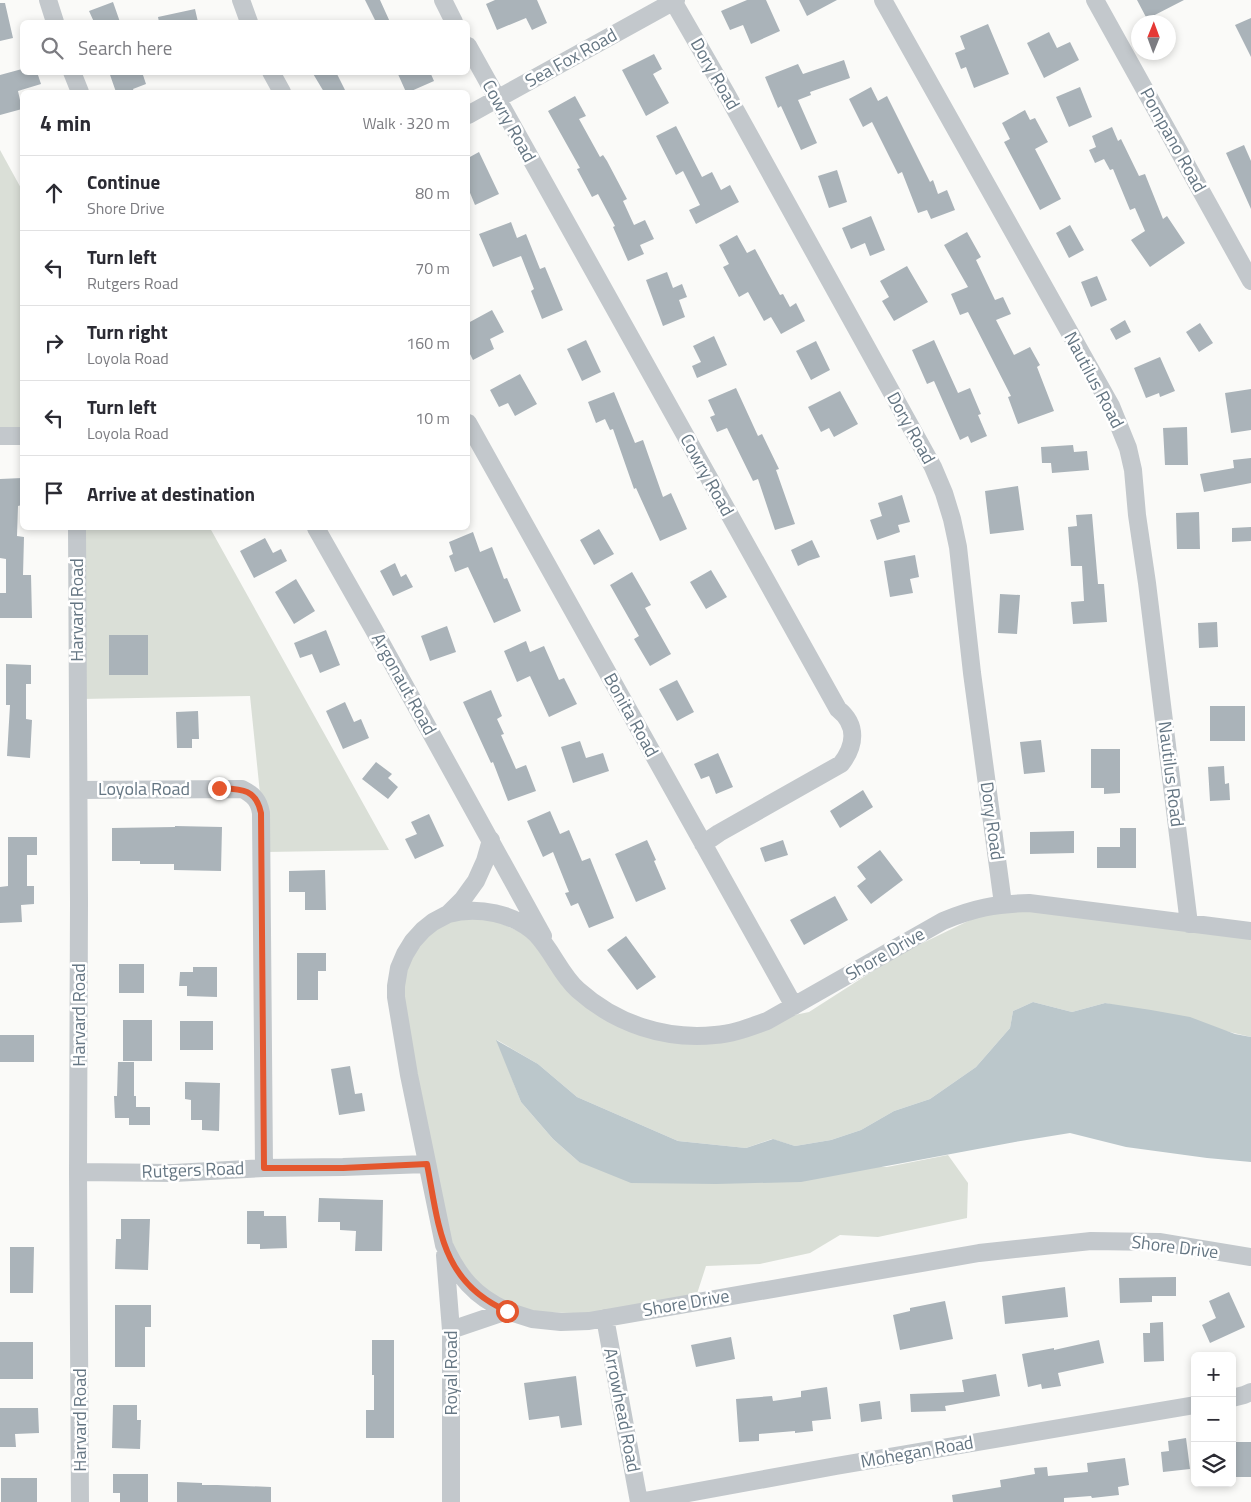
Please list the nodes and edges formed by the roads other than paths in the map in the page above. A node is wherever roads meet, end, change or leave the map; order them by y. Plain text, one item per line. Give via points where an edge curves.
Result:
1 (48, 0) edge
2 (241, 0) edge
3 (443, 0) edge
4 (883, 0) edge
5 (1095, 0) edge
6 (675, 1) edge
7 (54, 20) edge
8 (248, 20) edge
9 (453, 20) edge
10 (470, 50) edge
11 (73, 75) edge
12 (273, 75) edge
13 (79, 90) edge
14 (281, 90) edge
15 (496, 99) junction
16 (470, 114) edge
17 (1251, 281) edge
18 (470, 427) edge
19 (0, 436) edge
20 (20, 436) edge
21 (76, 530) edge
22 (317, 530) edge
23 (79, 790) junction
24 (491, 840) junction
25 (703, 844) junction
26 (1003, 904) junction
27 (448, 914) junction
28 (1189, 924) junction
29 (1251, 930) edge
30 (553, 957) junction
31 (794, 1006) junction
32 (427, 1164) junction
33 (264, 1168) junction
34 (78, 1172) junction
35 (444, 1245) junction
36 (1251, 1257) edge
37 (507, 1311) junction
38 (604, 1318) junction
39 (451, 1330) junction
40 (1251, 1392) edge
41 (1236, 1397) edge
42 (1191, 1406) edge
43 (80, 1502) edge
44 (451, 1502) edge
45 (639, 1502) edge

1 - 7 street
2 - 8 street
3 - 9 street
4 - 28 street, Nautilus Road via 1111,406 1128,448
5 - 17 street, Pompano Road
6 - 15 street, Sea Fox Road
6 - 26 street, Dory Road via 933,467 944,493 958,547
10 - 15 street, Cowry Road
11 - 13 street
12 - 14 street
15 - 16 street, Sea Fox Road
15 - 25 street, Cowry Road via 809,657 849,722 852,744 841,764
18 - 25 street, Bonita Road
19 - 20 street
21 - 23 street, Harvard Road
22 - 24 street, Argonaut Road
23 - 33 street, Loyola Road via 242,789 256,798 260,805
23 - 34 street, Harvard Road
24 - 27 street, Shore Drive via 476,881
24 - 30 street, Shore Drive
25 - 31 street, Bonita Road
26 - 28 street, Shore Drive via 1029,903
26 - 31 street, Shore Drive via 967,911 943,921
27 - 30 street, Shore Drive via 468,911 506,916 537,935
27 - 32 street, Shore Drive via 433,922 413,941 405,954 396,986
28 - 29 street, Shore Drive
30 - 31 street, Shore Drive via 576,989 591,1000 615,1016 660,1033 689,1036 742,1030
32 - 33 street, Rutgers Road
32 - 35 street, Shore Drive
33 - 34 street, Rutgers Road
34 - 43 street, Harvard Road
35 - 37 street, Shore Drive via 464,1281 479,1295
35 - 39 street, Royal Road
36 - 38 street, Shore Drive via 1159,1242 1091,1241 979,1253
37 - 38 street, Shore Drive via 532,1319 561,1322
37 - 39 street
38 - 45 street, Arrowhead Road
39 - 44 street, Royal Road
40 - 41 street
42 - 45 street, Mohegan Road

